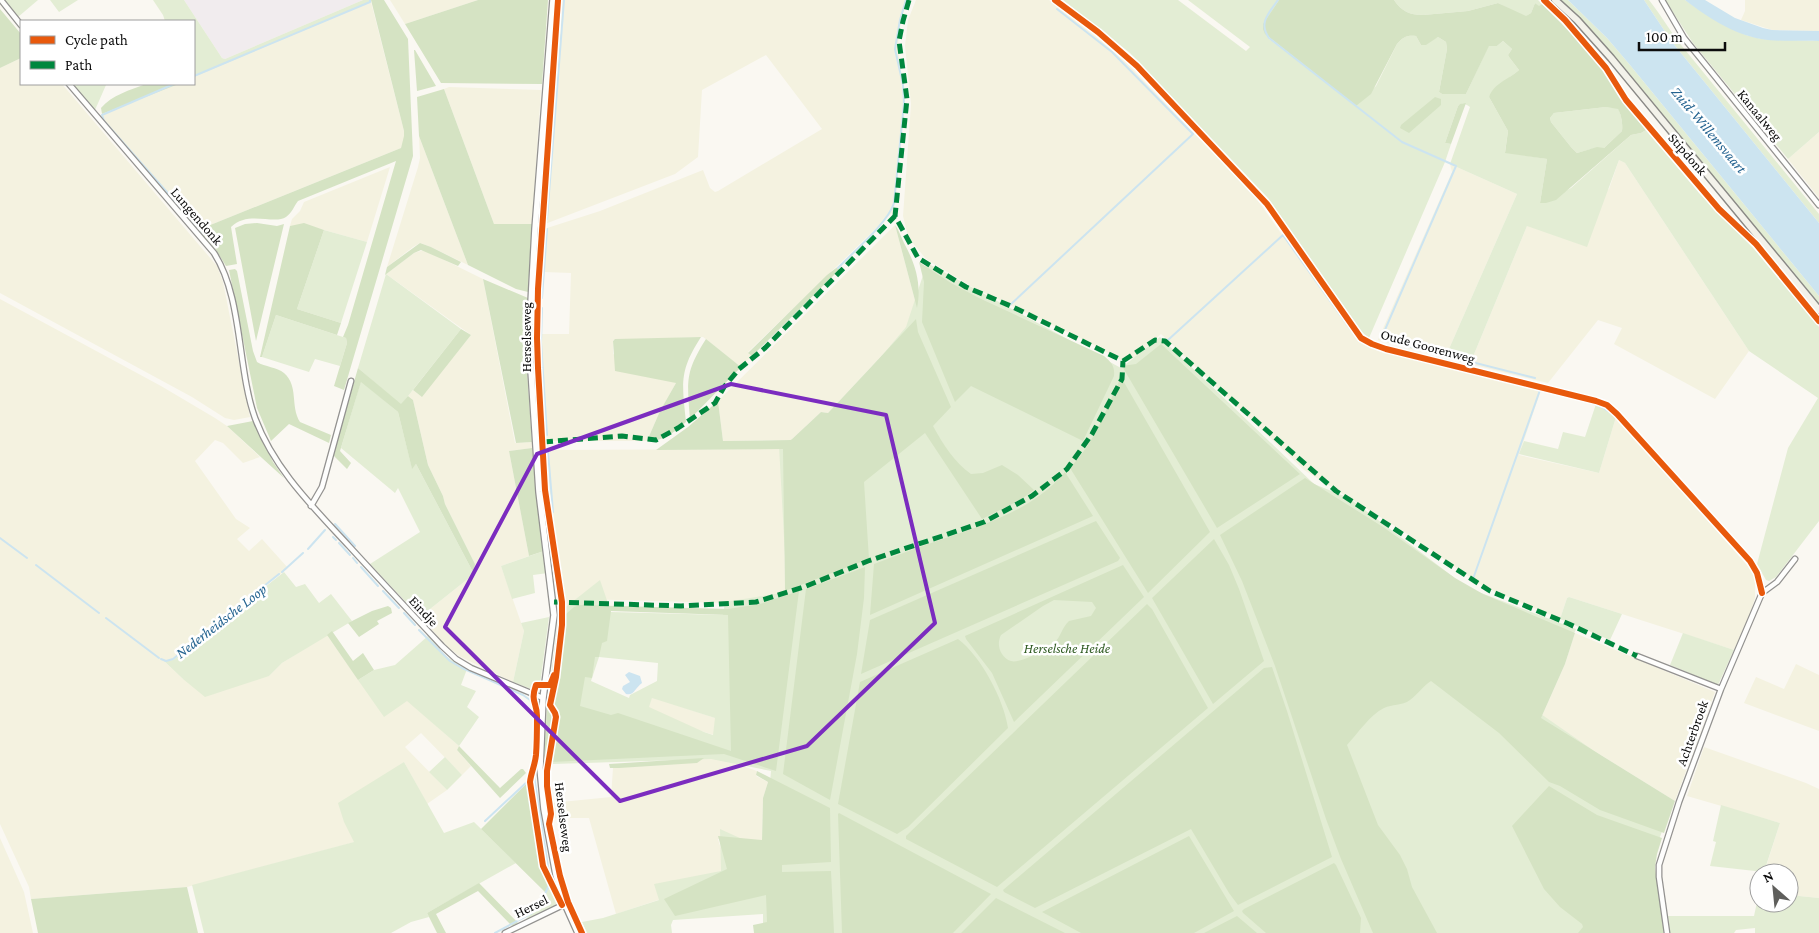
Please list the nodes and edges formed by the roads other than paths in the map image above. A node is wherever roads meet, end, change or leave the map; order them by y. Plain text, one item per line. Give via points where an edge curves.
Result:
1 (1, 0) edge
2 (553, 0) edge
3 (1056, 0) edge
4 (1556, 0) edge
5 (1662, 0) edge
6 (20, 24) edge
7 (70, 85) edge
8 (1819, 205) edge
9 (1819, 310) edge
10 (351, 381) dead end
11 (249, 392) joint
12 (311, 506) junction
13 (1795, 559) dead end
14 (1762, 593) junction
15 (1637, 656) dead end
16 (1720, 689) junction
17 (543, 698) junction
18 (565, 904) junction
19 (505, 933) edge
20 (578, 933) edge
21 (1667, 933) edge

1 - 6 street
2 - 17 street, Herselseweg via 528,340 539,492 554,608
3 - 14 street, Oude Goorenweg via 1136,66 1267,204 1361,338 1386,349 1607,405 1750,561
4 - 9 main road, Stipdonk via 1611,58
5 - 8 street, Kanaalweg via 1684,38
7 - 11 street, Lungendonk via 221,263 230,288
10 - 12 street via 322,487
11 - 12 street, Eindje via 255,418 268,445
12 - 17 street, Eindje via 456,659
13 - 14 street, Achterbroek via 1777,582
14 - 16 street, Achterbroek
15 - 16 street
16 - 21 street, Achterbroek via 1659,865
17 - 18 street, Herselseweg via 540,768 544,809 556,875
18 - 19 street, Hersel
18 - 20 street, Herselseweg

